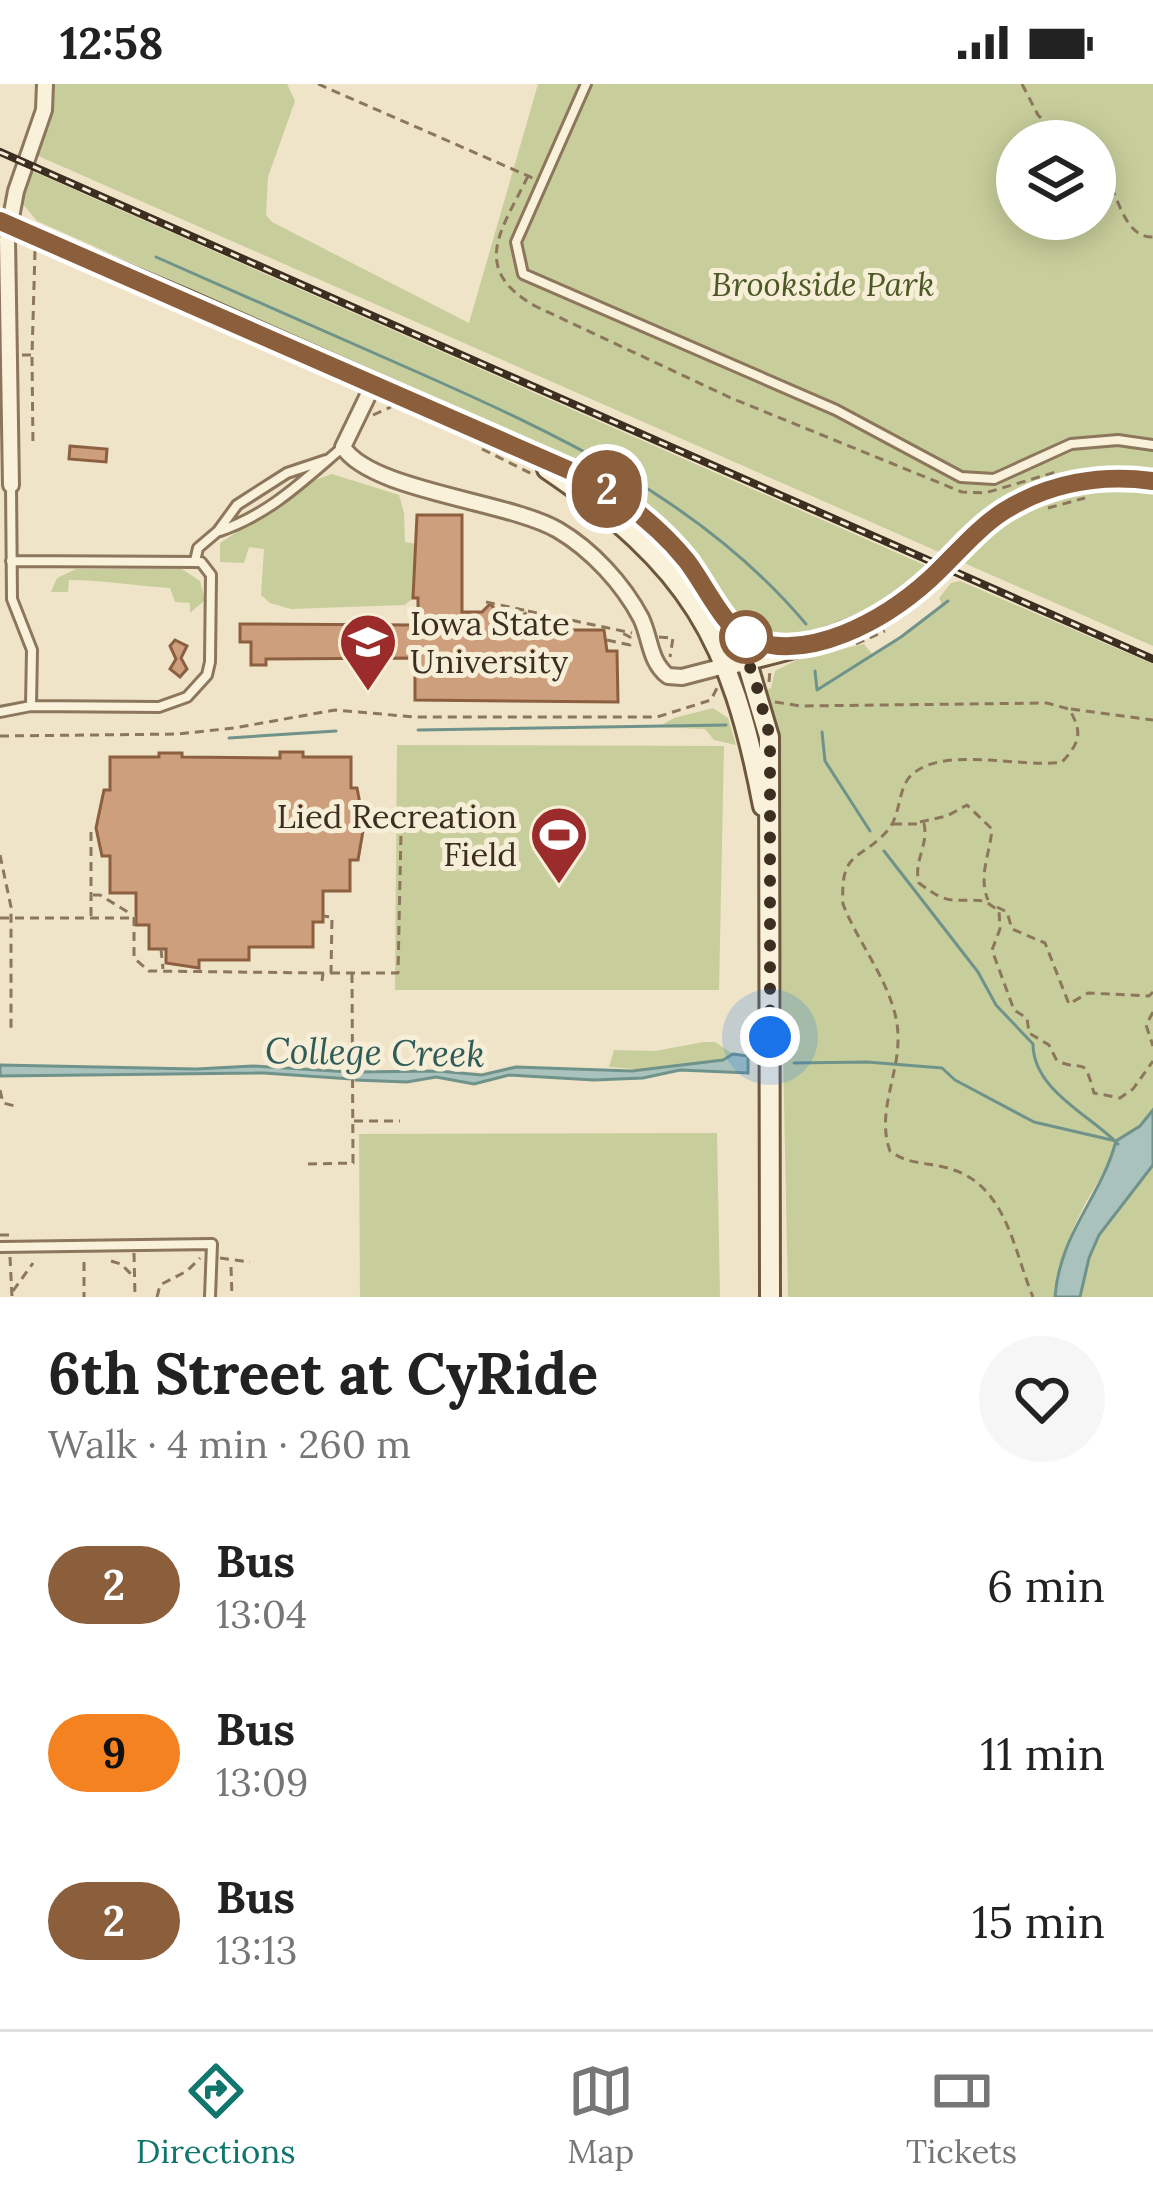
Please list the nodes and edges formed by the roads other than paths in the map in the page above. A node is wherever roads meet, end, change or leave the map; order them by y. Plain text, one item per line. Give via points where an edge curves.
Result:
1 (45, 84) edge
2 (586, 84) edge
3 (4, 222) edge
4 (374, 382) junction
5 (1153, 445) edge
6 (343, 447) junction
7 (522, 452) junction
8 (326, 460) junction
9 (1153, 482) edge
10 (11, 484) joint
11 (218, 531) junction
12 (11, 561) junction
13 (195, 561) junction
14 (733, 629) junction
15 (805, 644) junction
16 (748, 660) junction
17 (726, 674) junction
18 (32, 706) junction
19 (0, 712) edge
20 (767, 835) junction
21 (772, 1140) junction
22 (0, 1247) edge
23 (210, 1297) edge
24 (770, 1297) edge
25 (783, 1297) edge

1 - 3 street via 43,117
2 - 5 lane via 516,242 523,274 976,480 1071,444
3 - 4 main road
3 - 10 street
4 - 6 street
4 - 7 main road
6 - 8 lane
6 - 17 street via 364,467 530,516 581,545 639,615 668,676
7 - 14 main road via 596,482 637,512 686,559
7 - 17 main road via 607,512 661,563 696,606
8 - 11 lane via 249,521
8 - 11 lane via 267,484
9 - 15 main road via 1083,481 1037,494 1000,514 885,613
10 - 12 lane
11 - 13 lane
12 - 13 lane
12 - 18 lane via 16,617 32,650
13 - 18 lane via 212,575 210,662 198,688 159,707
14 - 15 main road via 761,643
14 - 16 main road
15 - 16 main road
16 - 17 main road
16 - 20 main road via 770,737
17 - 20 main road via 749,738
18 - 19 lane
20 - 21 main road
21 - 24 main road
21 - 25 main road
22 - 23 lane via 212,1244

